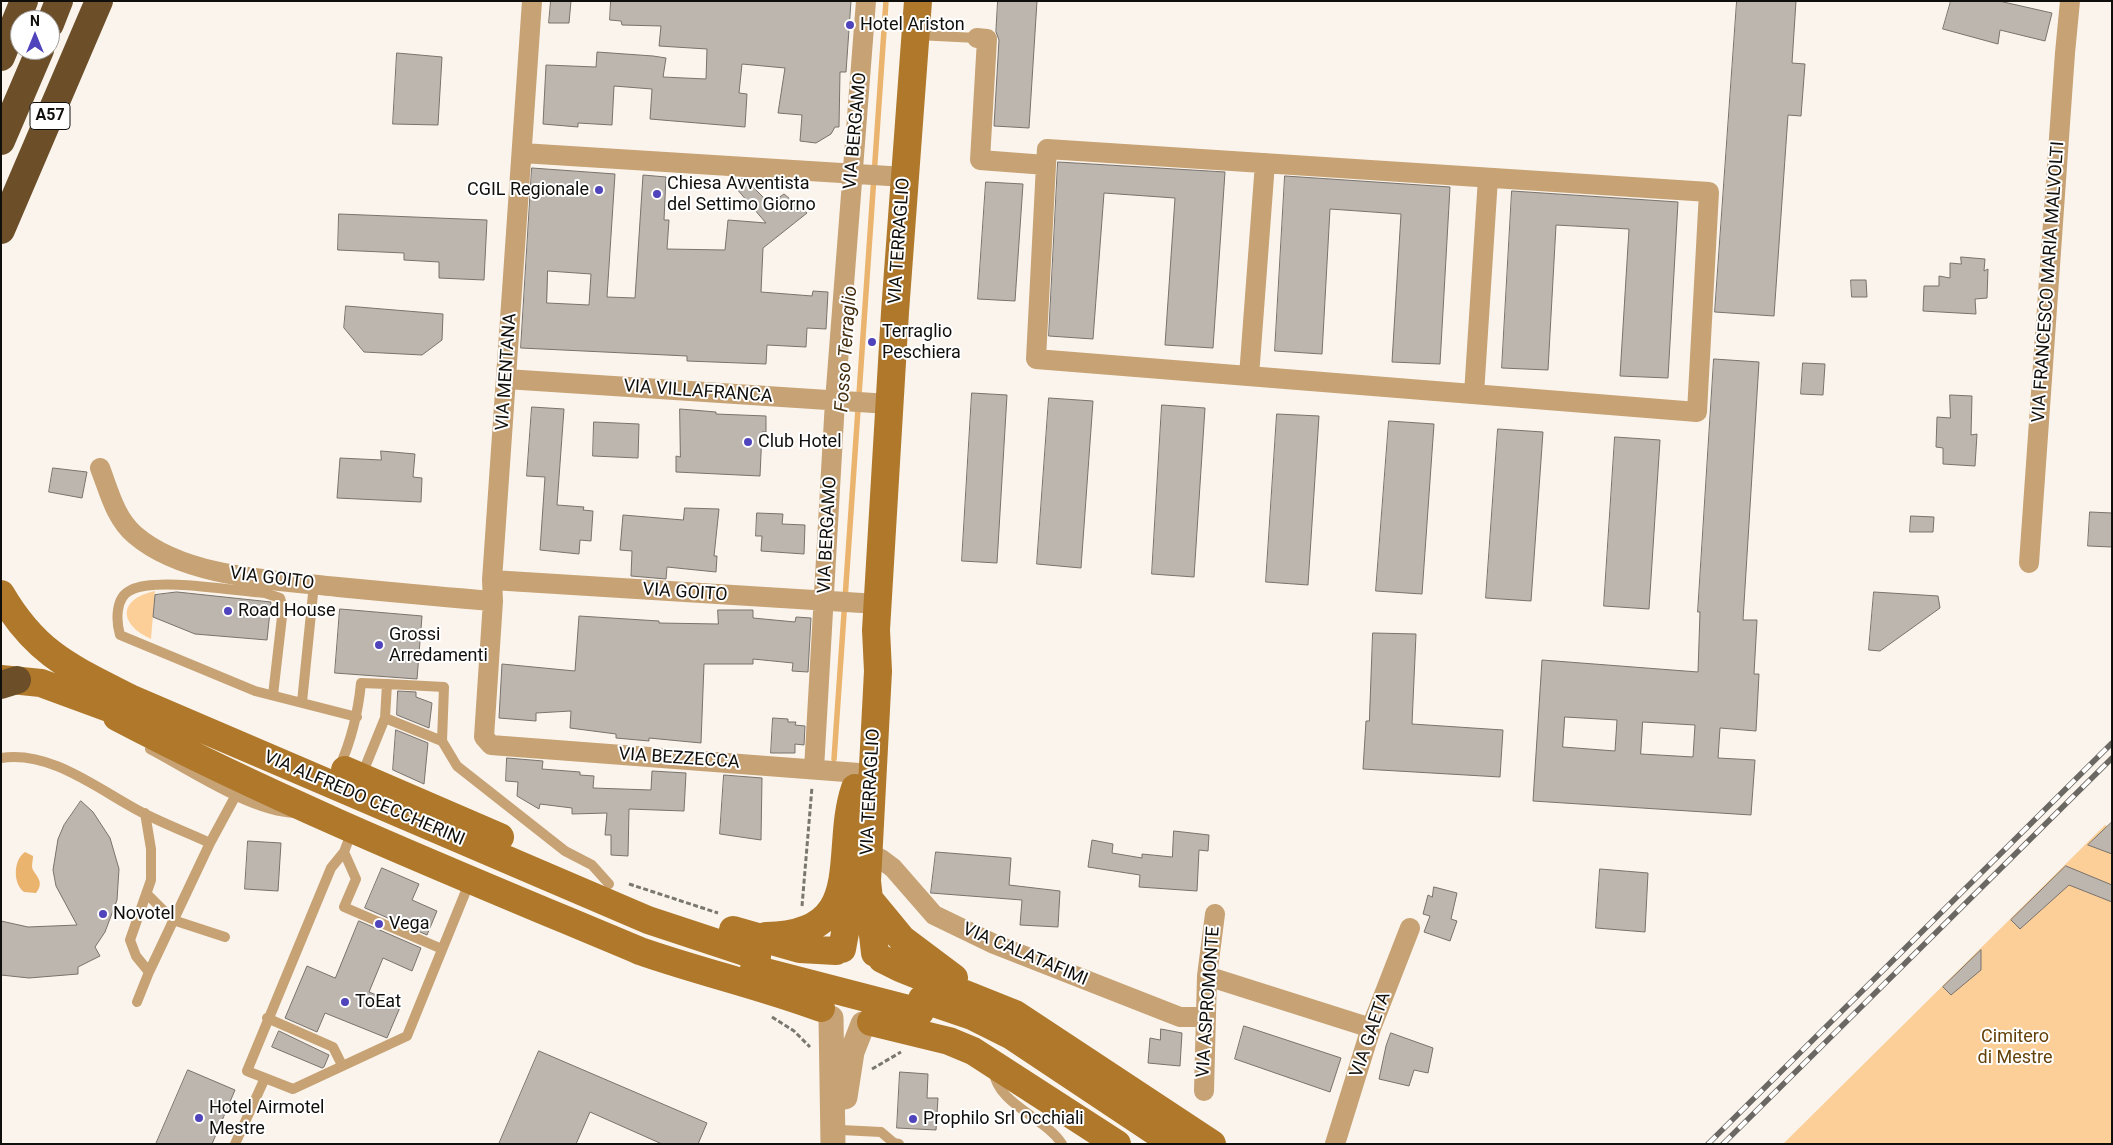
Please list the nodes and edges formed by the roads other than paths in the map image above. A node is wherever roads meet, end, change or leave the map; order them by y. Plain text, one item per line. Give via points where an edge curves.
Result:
1 (24, 1) edge
2 (99, 1) edge
3 (532, 1) edge
4 (866, 1) edge
5 (918, 1) edge
6 (2070, 1) edge
7 (916, 35) junction
8 (978, 38) joint
9 (4, 50) edge
10 (36, 60) edge
11 (1, 141) edge
12 (522, 153) junction
13 (1266, 163) junction
14 (1046, 165) junction
15 (858, 173) junction
16 (897, 176) junction
17 (1488, 178) junction
18 (1, 230) edge
19 (1249, 376) junction
20 (506, 379) junction
21 (1474, 394) junction
22 (841, 401) junction
23 (880, 404) junction
24 (100, 468) dead end
25 (2029, 563) dead end
26 (492, 580) junction
27 (238, 583) junction
28 (314, 584) junction
29 (1, 594) edge
30 (494, 601) junction
31 (829, 602) junction
32 (871, 613) junction
33 (6, 681) edge
34 (387, 684) junction
35 (83, 686) junction
36 (272, 695) junction
37 (302, 702) junction
38 (357, 717) junction
39 (385, 718) junction
40 (442, 741) junction
41 (487, 742) joint
42 (1, 758) edge
43 (814, 769) junction
44 (350, 772) junction
45 (861, 778) junction
46 (240, 788) junction
47 (145, 814) junction
48 (348, 841) junction
49 (210, 842) junction
50 (868, 853) junction
51 (470, 880) junction
52 (614, 883) junction
53 (147, 894) junction
54 (868, 898) junction
55 (1215, 914) dead end
56 (173, 920) junction
57 (1410, 928) dead end
58 (225, 937) dead end
59 (442, 949) junction
60 (839, 950) junction
61 (755, 954) junction
62 (879, 956) junction
63 (149, 972) junction
64 (1207, 976) junction
65 (137, 1002) dead end
66 (988, 1002) junction
67 (826, 1013) junction
68 (1205, 1017) junction
69 (267, 1018) junction
70 (867, 1023) junction
71 (1371, 1028) junction
72 (995, 1063) junction
73 (342, 1066) junction
74 (265, 1078) junction
75 (1204, 1091) dead end
76 (838, 1139) edge
77 (1106, 1143) edge
78 (235, 1144) edge
79 (899, 1144) edge
80 (1062, 1144) edge
81 (1150, 1144) edge
82 (1174, 1144) edge
83 (1212, 1144) edge
84 (1335, 1144) edge

1 - 9 highway
2 - 18 highway, A57
3 - 12 street, VIA MENTANA
4 - 15 street, VIA BERGAMO
5 - 7 main road, VIA TERRAGLIO
6 - 25 street, VIA FRANCESCO MARIA MALVOLTI
7 - 8 lane
7 - 16 main road, VIA TERRAGLIO
8 - 14 street via 988,39 980,160
10 - 11 highway, A57
12 - 15 street
12 - 20 street, VIA MENTANA
13 - 14 street via 1047,148
13 - 17 street
13 - 19 street
14 - 19 street via 1036,359
15 - 16 street
15 - 22 street, VIA BERGAMO
16 - 23 main road, VIA TERRAGLIO
17 - 21 street
17 - 21 street via 1709,192 1697,412
19 - 21 street
20 - 22 street, VIA VILLAFRANCA
20 - 26 street, VIA MENTANA
22 - 23 street, VIA VILLAFRANCA
22 - 31 street, VIA BERGAMO
23 - 32 main road, VIA TERRAGLIO
24 - 27 street, VIA GOITO via 116,511 133,534 150,546
26 - 30 street, VIA MENTANA
26 - 31 street, VIA GOITO
27 - 28 street, VIA GOITO
27 - 36 lane via 280,598 282,608
27 - 36 lane via 152,584 130,590 117,612 120,635
28 - 30 street, VIA GOITO
28 - 37 lane
29 - 35 main road, VIA ALFREDO CECCHERINI via 18,621
30 - 41 street, VIA MENTANA via 484,737
31 - 32 street, VIA GOITO
31 - 43 street, VIA BERGAMO
32 - 45 main road, VIA TERRAGLIO via 864,666
33 - 35 main road, VIA ALFREDO CECCHERINI
34 - 38 lane via 361,683
34 - 39 lane
34 - 40 lane via 444,687
35 - 44 main road via 133,689
35 - 46 main road via 128,732
35 - 61 main road, VIA ALFREDO CECCHERINI via 150,723 530,878
36 - 37 lane
37 - 38 lane
38 - 44 lane
39 - 40 lane
39 - 44 lane
40 - 52 lane via 457,766 565,851 592,865
41 - 43 street, VIA BEZZECCA via 491,745
42 - 47 lane via 36,758 66,770
43 - 45 street, VIA BEZZECCA
44 - 52 main road
45 - 50 main road, VIA TERRAGLIO
45 - 60 main road, VIA TERRAGLIO via 852,895
45 - 61 main road via 849,808 843,884 839,895 828,913 812,926 788,934
46 - 48 main road via 319,815
46 - 49 lane
47 - 49 lane
47 - 53 lane via 151,849 151,880
48 - 51 main road
48 - 59 lane via 356,879 344,907
48 - 69 lane via 331,868
49 - 56 lane
50 - 54 main road, VIA TERRAGLIO
50 - 68 street, VIA CALATAFIMI via 893,868 934,915 994,944 1180,1017
51 - 59 lane
51 - 67 main road via 640,951 690,969 772,991
52 - 61 main road via 712,924
53 - 56 lane
53 - 63 lane via 130,940 136,956
54 - 62 main road, VIA TERRAGLIO
54 - 66 main road via 902,940
55 - 64 street, VIA ASPROMONTE
56 - 58 lane
56 - 63 lane
57 - 71 street, VIA GAETA
59 - 73 lane via 407,1036
60 - 61 main road via 800,949
60 - 62 main road via 859,947
60 - 67 main road via 824,962 816,976 816,998
61 - 81 main road, bridge via 956,1024 1028,1061
61 - 82 main road via 922,999 986,1022
62 - 66 main road via 900,968
62 - 70 main road via 892,975 893,993 885,1010
63 - 65 lane
64 - 68 street, VIA ASPROMONTE
64 - 71 street
66 - 83 main road via 1045,1032
67 - 70 main road via 846,1024
67 - 76 street
68 - 75 street, VIA ASPROMONTE
69 - 73 lane via 333,1046
69 - 74 lane via 246,1070
70 - 72 main road via 949,1040
70 - 76 street via 852,1052 846,1076
71 - 84 street, VIA GAETA
72 - 77 main road via 1082,1120
72 - 80 lane via 993,1074 1006,1096 1044,1124
73 - 74 lane via 292,1089
74 - 78 lane
76 - 79 lane via 881,1132 894,1144

